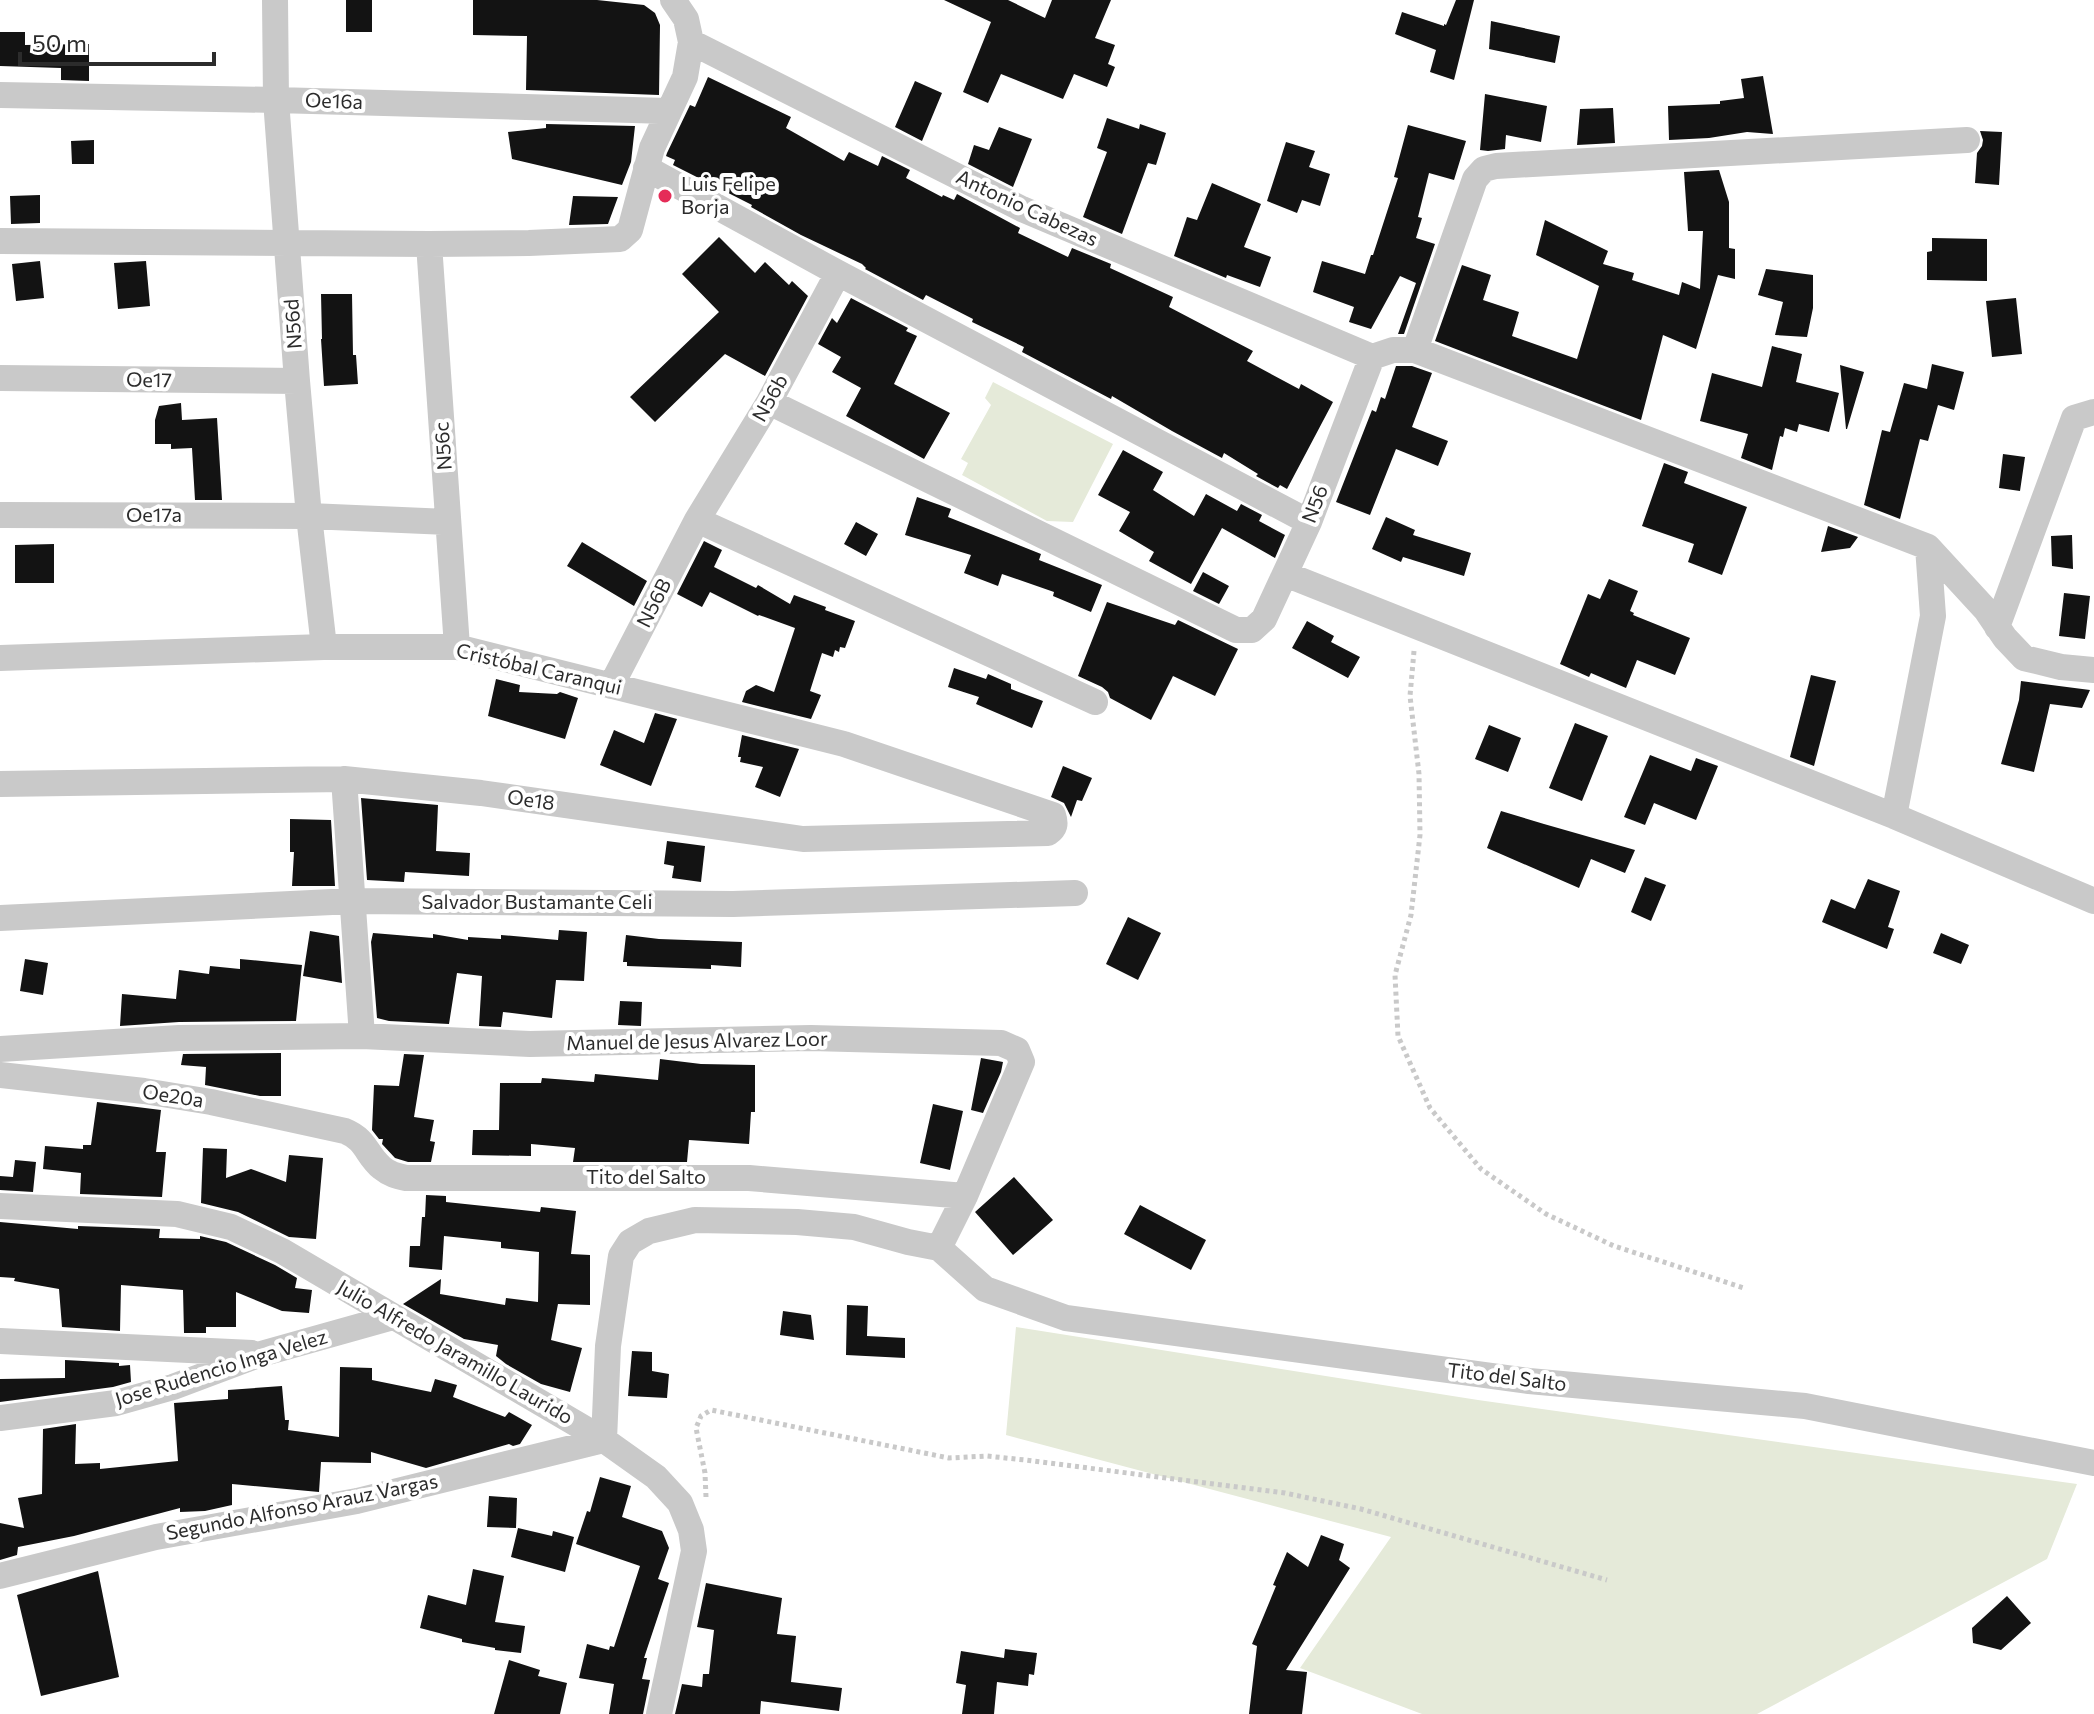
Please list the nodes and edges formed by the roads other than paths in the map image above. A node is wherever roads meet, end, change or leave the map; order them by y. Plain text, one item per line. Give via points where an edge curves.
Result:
1 (275, 0) edge
2 (673, 0) edge
3 (691, 42) junction
4 (0, 95) edge
5 (276, 100) junction
6 (668, 111) junction
7 (1967, 140) dead end
8 (646, 168) junction
9 (0, 241) edge
10 (288, 243) junction
11 (429, 244) junction
12 (838, 273) junction
13 (1415, 350) junction
14 (1372, 357) junction
15 (0, 378) edge
16 (297, 381) junction
17 (769, 402) junction
18 (2094, 412) edge
19 (0, 515) edge
20 (309, 516) junction
21 (697, 520) junction
22 (448, 522) junction
23 (1309, 522) junction
24 (1928, 547) junction
25 (1285, 574) junction
26 (1997, 627) junction
27 (324, 647) junction
28 (457, 647) junction
29 (0, 658) edge
30 (2094, 670) edge
31 (611, 686) junction
32 (1095, 702) dead end
33 (344, 779) junction
34 (0, 784) edge
35 (1894, 816) junction
36 (1055, 822) joint
37 (1075, 893) dead end
38 (353, 901) junction
39 (2094, 901) edge
40 (0, 918) edge
41 (362, 1036) junction
42 (0, 1049) edge
43 (0, 1075) edge
44 (345, 1131) joint
45 (965, 1196) junction
46 (0, 1206) edge
47 (939, 1248) junction
48 (393, 1317) junction
49 (0, 1341) edge
50 (261, 1354) junction
51 (0, 1418) edge
52 (604, 1440) junction
53 (2094, 1463) edge
54 (0, 1576) edge
55 (659, 1714) edge

1 - 5 street, N56d
2 - 3 street via 686,19
3 - 6 street via 685,77
3 - 14 street, Antonio Cabezas via 1022,209
4 - 5 street, Oe16a
5 - 6 street, Oe16a
5 - 10 street, N56d
6 - 8 street
7 - 13 street via 1484,169 1475,179
8 - 11 street via 630,230 620,239
8 - 12 street
9 - 10 street
10 - 11 street
10 - 16 street, N56d
11 - 22 street, N56c
12 - 17 street, N56b
12 - 23 street
13 - 14 street
13 - 24 street
14 - 23 street, N56
15 - 16 street, Oe17
16 - 20 street, N56d
17 - 21 street, N56b
17 - 25 street, N56 via 1236,630 1252,630 1264,619
18 - 26 street via 2074,418
19 - 20 street, Oe17a
20 - 22 street, Oe17a
20 - 27 street, N56d
21 - 31 street, N56B
21 - 32 street
22 - 28 street, N56c
23 - 25 street, N56
24 - 26 street
24 - 35 street via 1933,616
25 - 35 street
26 - 30 street via 2024,658
27 - 28 street, Cristóbal Caranqui
27 - 29 street, Cristóbal Caranqui
28 - 31 street, Cristóbal Caranqui
31 - 36 street, Cristóbal Caranqui via 844,744 1053,815
33 - 34 street, Oe18
33 - 36 street, Oe18 via 803,839 1048,833
33 - 38 street
35 - 39 street
37 - 38 street, Salvador Bustamante Celi via 733,904
38 - 40 street, Salvador Bustamante Celi
38 - 41 street
41 - 42 street, Manuel de Jesus Alvarez Loor via 179,1038
41 - 45 street, Manuel de Jesus Alvarez Loor via 530,1044 811,1038 1001,1043 1017,1050 1022,1062
43 - 44 street, Oe20a via 144,1091
44 - 45 street, Tito del Salto via 364,1144 381,1167 406,1178 749,1178
45 - 47 street
46 - 48 street, Julio Alfredo Jaramillo Laurido via 177,1214 231,1227
47 - 52 street via 854,1227 797,1222 695,1220 649,1231 630,1242 621,1256 608,1346
47 - 53 street, Tito del Salto via 985,1289 1066,1318 1529,1381 1805,1406
48 - 50 street, Jose Rudencio Inga Velez
48 - 52 street, Julio Alfredo Jaramillo Laurido
49 - 50 street
50 - 51 street, Jose Rudencio Inga Velez via 116,1403
52 - 54 street, Segundo Alfonso Arauz Vargas via 357,1501 156,1537
52 - 55 street, Julio Alfredo Jaramillo Laurido via 656,1477 680,1503 691,1530 694,1551

